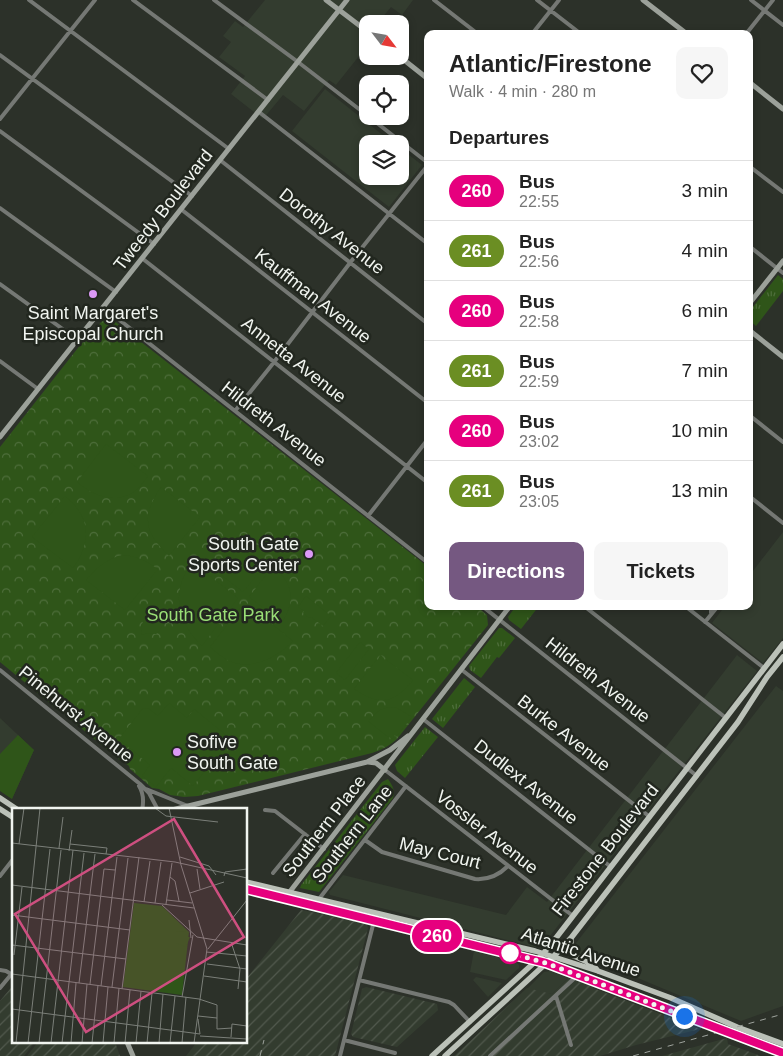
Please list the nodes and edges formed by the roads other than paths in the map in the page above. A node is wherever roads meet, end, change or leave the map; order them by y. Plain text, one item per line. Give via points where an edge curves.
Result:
1 (29, 0) edge
2 (95, 0) edge
3 (133, 0) edge
4 (214, 0) edge
5 (326, 0) edge
6 (347, 0) edge
7 (434, 0) edge
8 (537, 0) edge
9 (559, 0) edge
10 (643, 0) edge
11 (751, 0) edge
12 (773, 0) edge
13 (340, 10) junction
14 (550, 10) junction
15 (764, 10) junction
16 (359, 25) edge
17 (783, 25) edge
18 (473, 30) edge
19 (535, 30) edge
20 (575, 30) edge
21 (682, 30) edge
22 (749, 30) edge
23 (70, 31) junction
24 (0, 55) edge
25 (298, 62) junction
26 (409, 64) edge
27 (424, 76) edge
28 (32, 79) junction
29 (753, 85) edge
30 (268, 100) junction
31 (359, 109) edge
32 (783, 109) edge
33 (259, 112) junction
34 (0, 119) edge
35 (379, 125) edge
36 (0, 131) edge
37 (229, 149) junction
38 (220, 160) junction
39 (424, 161) edge
40 (424, 169) edge
41 (753, 169) edge
42 (783, 192) edge
43 (192, 196) junction
44 (0, 208) edge
45 (182, 210) junction
46 (389, 214) junction
47 (424, 241) edge
48 (154, 244) junction
49 (753, 249) edge
50 (142, 259) junction
51 (783, 261) edge
52 (350, 263) junction
53 (777, 268) junction
54 (783, 273) edge
55 (0, 284) edge
56 (116, 292) junction
57 (753, 299) edge
58 (103, 308) junction
59 (312, 312) junction
60 (424, 321) edge
61 (753, 333) edge
62 (78, 340) junction
63 (783, 357) edge
64 (0, 362) edge
65 (274, 362) junction
66 (38, 389) junction
67 (424, 400) edge
68 (235, 411) junction
69 (753, 418) edge
70 (0, 437) edge
71 (783, 442) edge
72 (424, 444) edge
73 (406, 466) junction
74 (424, 480) edge
75 (753, 499) edge
76 (368, 516) junction
77 (783, 523) edge
78 (424, 560) edge
79 (487, 610) edge
80 (507, 610) edge
81 (589, 610) edge
82 (690, 610) edge
83 (712, 610) edge
84 (715, 610) edge
85 (711, 613) junction
86 (500, 620) junction
87 (704, 622) junction
88 (783, 644) edge
89 (783, 657) edge
90 (764, 668) junction
91 (0, 670) edge
92 (462, 670) junction
93 (726, 718) junction
94 (424, 719) junction
95 (417, 727) junction
96 (367, 762) junction
97 (688, 768) junction
98 (385, 770) junction
99 (697, 776) junction
100 (135, 780) junction
101 (406, 786) junction
102 (145, 788) junction
103 (0, 798) edge
104 (15, 808) edge
105 (142, 808) edge
106 (157, 808) edge
107 (190, 808) edge
108 (0, 809) edge
109 (265, 810) dead end
110 (12, 817) edge
111 (650, 817) junction
112 (305, 834) junction
113 (365, 840) junction
114 (324, 849) junction
115 (12, 861) edge
116 (508, 866) junction
117 (611, 867) junction
118 (273, 873) dead end
119 (0, 876) edge
120 (248, 882) edge
121 (248, 889) edge
122 (290, 892) junction
123 (285, 898) junction
124 (319, 899) junction
125 (376, 913) junction
126 (573, 916) junction
127 (374, 920) junction
128 (571, 938) junction
129 (543, 953) junction
130 (553, 957) junction
131 (537, 960) junction
132 (546, 963) junction
133 (598, 971) junction
134 (12, 974) edge
135 (578, 975) junction
136 (359, 980) junction
137 (0, 988) edge
138 (556, 996) junction
139 (470, 1022) junction
140 (344, 1040) junction
141 (128, 1044) edge
142 (783, 1044) edge
143 (571, 1045) dead end
144 (454, 1048) junction
145 (395, 1053) dead end
146 (783, 1053) edge
147 (133, 1056) edge
148 (340, 1056) edge
149 (432, 1056) edge
150 (446, 1056) edge
151 (490, 1056) edge

1 - 23 street
2 - 23 street
3 - 30 street
4 - 25 street
5 - 13 street
6 - 13 street, Tweedy Boulevard
7 - 18 street
8 - 14 street
9 - 14 street
10 - 21 street
11 - 15 street
12 - 15 street
13 - 16 street
13 - 25 street, Tweedy Boulevard
14 - 19 street
14 - 20 street
15 - 17 street
15 - 22 street
23 - 28 street
23 - 37 street
24 - 28 street
25 - 30 street, Tweedy Boulevard
25 - 31 street
26 - 27 street
28 - 34 street
28 - 43 street
29 - 32 street
30 - 33 street, Tweedy Boulevard
33 - 37 street, Tweedy Boulevard
33 - 46 street
35 - 39 street
36 - 48 street
37 - 38 street, Tweedy Boulevard
38 - 43 street, Tweedy Boulevard
38 - 52 street, Dorothy Avenue
40 - 46 street
41 - 42 street
43 - 45 street, Tweedy Boulevard
44 - 56 street
45 - 48 street, Tweedy Boulevard
45 - 59 street, Kauffman Avenue
46 - 47 street
46 - 52 street
48 - 50 street, Tweedy Boulevard
49 - 53 street
50 - 56 street, Tweedy Boulevard
50 - 65 street, Annetta Avenue
51 - 53 street
52 - 59 street
52 - 60 street, Dorothy Avenue
53 - 54 street
53 - 57 street
55 - 62 street
56 - 58 street, Tweedy Boulevard
58 - 62 street, Tweedy Boulevard
58 - 68 street, Hildreth Avenue
59 - 65 street
59 - 67 street, Kauffman Avenue
61 - 63 street
62 - 66 street, Tweedy Boulevard
64 - 66 street
65 - 68 street
65 - 73 street, Annetta Avenue
66 - 70 street, Tweedy Boulevard
68 - 76 street, Hildreth Avenue
69 - 71 street
72 - 73 street
73 - 74 street, Annetta Avenue
73 - 76 street
75 - 77 street
76 - 78 street, Hildreth Avenue
79 - 86 street, Hildreth Avenue
80 - 86 street
81 - 93 street
82 - 87 street
83 - 85 street
84 - 85 street
85 - 87 street
86 - 92 street
86 - 97 street, Hildreth Avenue
87 - 90 street
88 - 90 main road, Firestone Boulevard
89 - 99 main road, Firestone Boulevard
90 - 93 main road, Firestone Boulevard
91 - 100 street, Pinehurst Avenue
92 - 94 street
92 - 111 street, Burke Avenue
93 - 97 main road, Firestone Boulevard
94 - 95 street
94 - 117 street, Dudlext Avenue
95 - 96 street via 390,750
95 - 98 street, Southern Place
96 - 98 street via 376,763
96 - 107 street
97 - 99 street, Hildreth Avenue
97 - 111 main road, Firestone Boulevard
98 - 101 street, Vossler Avenue
98 - 114 street, Southern Place
99 - 128 main road, Firestone Boulevard
100 - 102 street, Pinehurst Avenue
100 - 105 street, Pinehurst Avenue via 143,793
101 - 113 street, Southern Lane
101 - 116 street, Vossler Avenue
102 - 106 street, Pinehurst Avenue
102 - 107 street, Pinehurst Avenue
103 - 104 main road
108 - 110 main road
109 - 112 street via 275,811
111 - 117 main road, Firestone Boulevard
112 - 114 street
112 - 118 street
113 - 116 street, May Court via 382,852 475,879 491,877
113 - 124 street, Southern Lane
114 - 122 street, Southern Place
115 - 119 street
116 - 126 street, Vossler Avenue
117 - 126 main road, Firestone Boulevard
120 - 122 main road, Atlantic Avenue
121 - 123 main road, Atlantic Avenue
122 - 123 street, Southern Place
122 - 124 main road, Atlantic Avenue
123 - 127 main road, Atlantic Avenue
124 - 125 main road, Atlantic Avenue
125 - 127 street
125 - 129 main road, Atlantic Avenue
126 - 129 main road, Firestone Boulevard
127 - 131 main road, Atlantic Avenue
127 - 136 street
128 - 130 main road, Firestone Boulevard
128 - 133 main road via 574,956 592,964
129 - 130 main road, Atlantic Avenue
129 - 131 main road, Firestone Boulevard
130 - 132 main road, Firestone Boulevard
130 - 133 main road, Atlantic Avenue
131 - 132 main road, Atlantic Avenue
131 - 139 main road, Firestone Boulevard
132 - 135 main road, Atlantic Avenue
132 - 144 main road, Firestone Boulevard
133 - 142 main road, Atlantic Avenue
134 - 137 street
135 - 138 street
135 - 146 main road, Atlantic Avenue
136 - 139 street via 449,1002
136 - 140 street
138 - 143 street
138 - 151 street
139 - 144 main road
139 - 149 main road, Firestone Boulevard
140 - 145 street
140 - 148 street
141 - 147 street
144 - 150 main road, Firestone Boulevard

